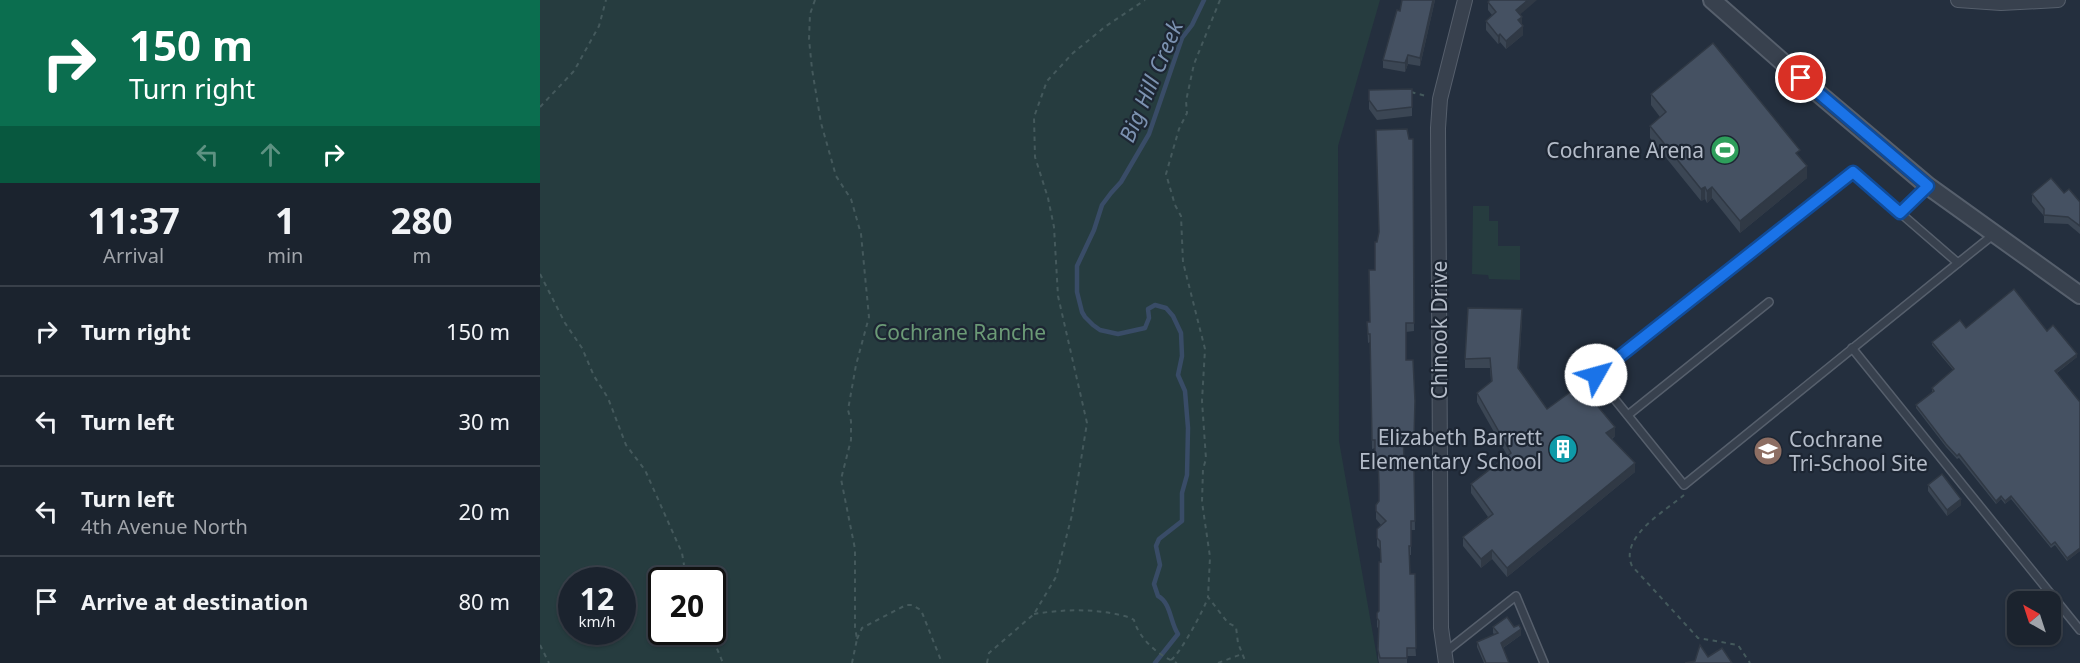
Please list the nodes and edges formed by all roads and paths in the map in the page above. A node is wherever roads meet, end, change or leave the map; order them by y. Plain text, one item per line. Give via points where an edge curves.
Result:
1 (606, 0) edge
2 (815, 0) edge
3 (1145, 0) edge
4 (1220, 0) edge
5 (1465, 0) edge
6 (1712, 0) edge
7 (1958, 0) edge
8 (2058, 0) edge
9 (1407, 91) edge
10 (1429, 97) dead end
11 (540, 107) edge
12 (1928, 186) junction
13 (1900, 213) junction
14 (1994, 234) junction
15 (1958, 264) junction
16 (540, 274) edge
17 (2080, 295) edge
18 (1769, 302) dead end
19 (1852, 348) junction
20 (1628, 415) junction
21 (1691, 489) dead end
22 (685, 567) edge
23 (1208, 597) junction
24 (1034, 614) junction
25 (2080, 630) edge
26 (857, 639) junction
27 (540, 645) edge
28 (715, 645) edge
29 (1242, 654) junction
30 (1445, 658) edge
31 (1170, 660) junction
32 (549, 663) edge
33 (723, 663) edge
34 (852, 663) edge
35 (942, 663) edge
36 (987, 663) edge
37 (1177, 663) edge
38 (1218, 663) edge
39 (1246, 663) edge
40 (1544, 663) edge
41 (1750, 663) edge

1 - 11 path via 599,26 574,71
2 - 26 path via 809,39 821,123 836,176 851,199 861,234 869,317 848,410 851,440 841,479 855,549
3 - 24 path via 1073,52 1047,81 1034,117 1035,157 1054,227 1058,296 1087,423 1062,557 1056,578
4 - 23 path via 1194,64 1186,113 1166,174 1181,216 1183,262 1205,349 1202,400 1206,459 1202,502 1210,557
5 - 30 street, Chinook Drive via 1440,99 1438,128 1441,616
6 - 12 street
7 - 8 street
9 - 10 path
12 - 13 lane
12 - 14 street
13 - 15 lane
13 - 20 lane via 1853,172 1596,375
14 - 15 lane
14 - 17 street
15 - 19 lane
16 - 22 path via 608,398 626,445 645,471 682,552
18 - 20 lane
19 - 20 lane via 1684,485
19 - 25 lane
21 - 41 path via 1639,534 1630,547 1629,558 1698,638 1738,645
23 - 29 path via 1228,623 1236,627
23 - 31 path via 1195,626
24 - 31 path via 1056,610 1121,615 1134,620 1137,631 1150,646
24 - 36 path via 989,653
26 - 34 path
26 - 35 path via 862,628 871,622 912,605 921,610
27 - 32 path
28 - 33 path
29 - 38 path
29 - 39 path
30 - 40 lane via 1516,596
31 - 37 path

